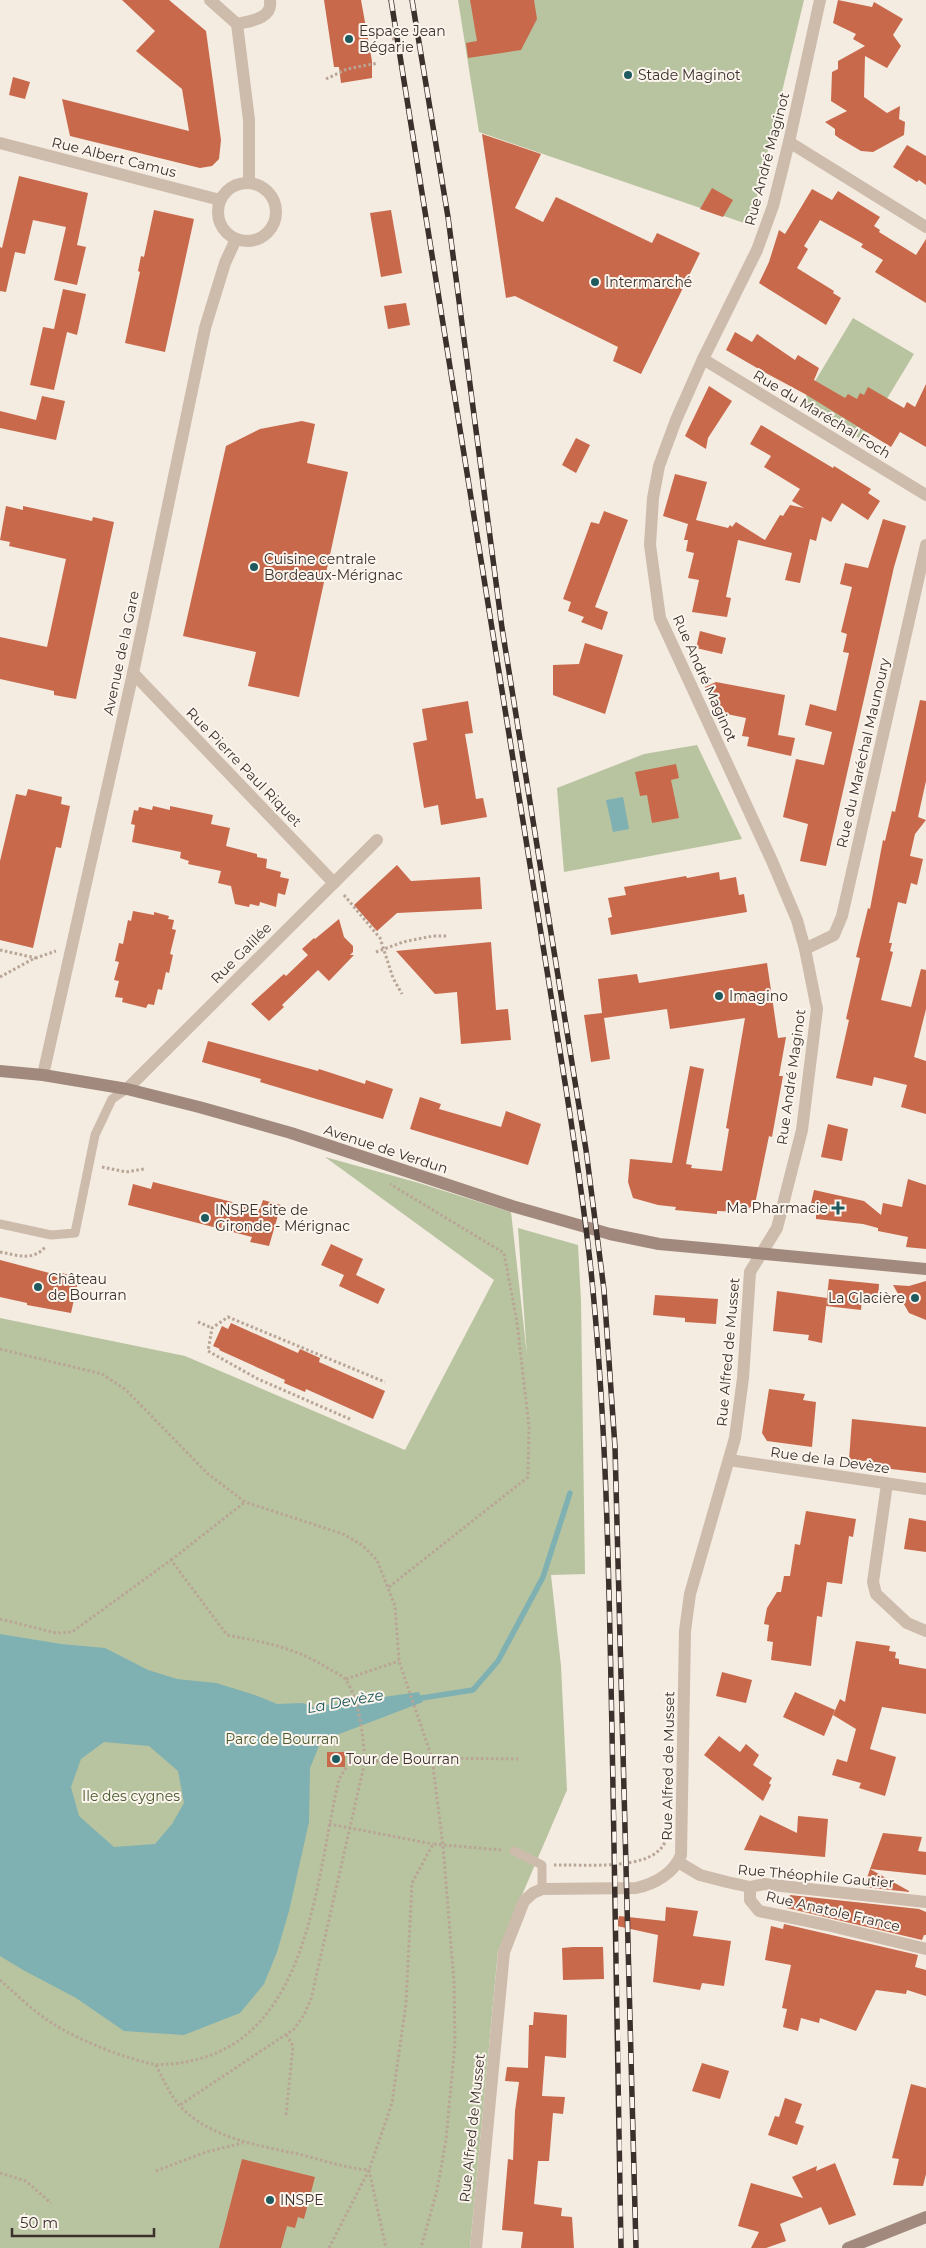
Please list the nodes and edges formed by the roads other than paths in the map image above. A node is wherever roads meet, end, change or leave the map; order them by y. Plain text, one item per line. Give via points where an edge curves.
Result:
1 (210, 0) edge
2 (270, 0) edge
3 (820, 0) edge
4 (236, 24) junction
5 (789, 142) junction
6 (0, 143) edge
7 (249, 183) junction
8 (220, 200) junction
9 (926, 227) edge
10 (236, 239) junction
11 (703, 359) junction
12 (926, 495) edge
13 (926, 545) edge
14 (133, 672) junction
15 (377, 840) dead end
16 (334, 883) junction
17 (805, 949) junction
18 (0, 1071) edge
19 (43, 1075) junction
20 (127, 1089) junction
21 (0, 1224) edge
22 (762, 1253) junction
23 (926, 1269) edge
24 (729, 1460) junction
25 (887, 1484) junction
26 (926, 1489) edge
27 (926, 1631) edge
28 (514, 1851) road end
29 (678, 1862) junction
30 (750, 1887) junction
31 (542, 1889) junction
32 (926, 1902) edge
33 (926, 1949) edge
34 (926, 2217) edge
35 (476, 2248) edge
36 (848, 2248) edge

1 - 4 street
2 - 4 street via 267,14
3 - 5 street, Rue André Maginot
4 - 7 street via 249,120
5 - 9 street
5 - 11 street, Rue André Maginot via 758,250
6 - 8 street, Rue Albert Camus
7 - 8 street via 235,186
7 - 10 street via 266,190 272,197 276,214 274,223 270,231 254,241
8 - 10 street via 220,223
10 - 14 street, Avenue de la Gare via 205,328
11 - 12 street, Rue du Maréchal Foch
11 - 17 street, Rue André Maginot via 659,466 652,498 650,545 660,618 772,861
13 - 17 street, Rue du Maréchal Maunoury via 842,916 834,935
14 - 16 street, Rue Pierre Paul Riquet
14 - 19 street, Avenue de la Gare
15 - 16 street, Rue Galilée
16 - 20 street, Rue Galilée
17 - 22 street, Rue André Maginot via 817,1009 802,1130 777,1228
18 - 19 main road, Avenue de Verdun
19 - 20 main road, Avenue de Verdun
20 - 21 lane via 112,1099 96,1135 74,1233 52,1235
20 - 22 main road, Avenue de Verdun via 291,1134 586,1228 659,1244
22 - 23 main road, Avenue de Verdun
22 - 24 street, Rue Alfred de Musset via 750,1272 743,1378
24 - 25 street, Rue de la Devèze
24 - 29 street, Rue Alfred de Musset via 690,1594 682,1846
25 - 26 street, Rue de la Devèze
25 - 27 street via 873,1582 876,1594 907,1623
28 - 31 lane via 542,1865
29 - 30 street, Rue Théophile Gautier via 700,1875
29 - 31 street via 661,1878 636,1888
30 - 32 street, Rue Théophile Gautier via 764,1884
30 - 33 street, Rue Anatole France via 750,1900 759,1911
31 - 35 street, Rue Alfred de Musset via 524,1901 504,1952
34 - 36 main road

